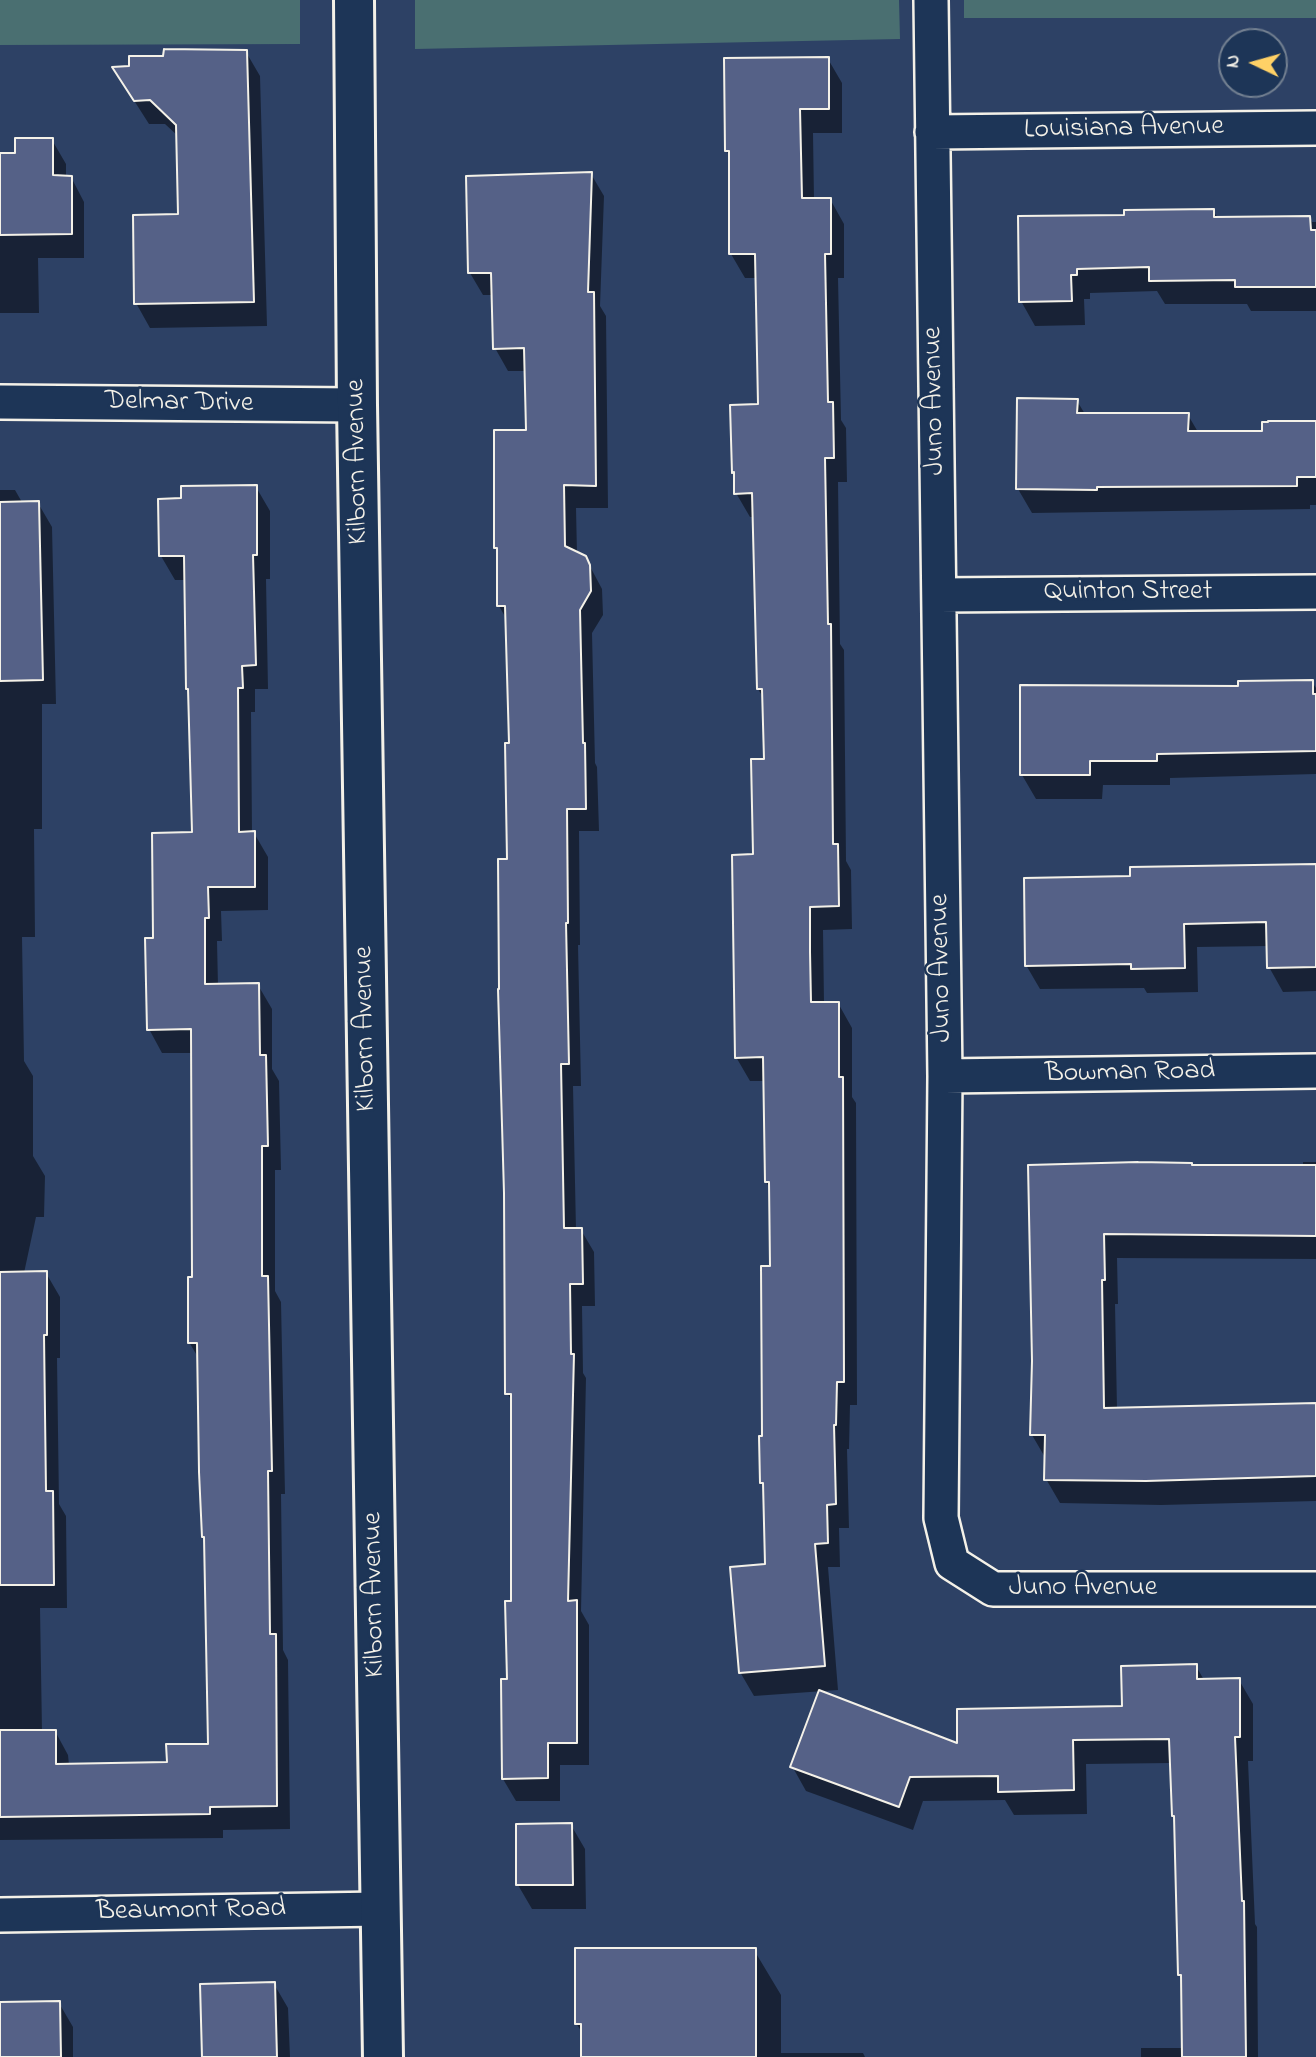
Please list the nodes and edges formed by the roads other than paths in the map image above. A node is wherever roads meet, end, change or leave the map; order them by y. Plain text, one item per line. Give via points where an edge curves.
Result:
1 (354, 0) edge
2 (931, 0) edge
3 (1316, 128) edge
4 (932, 132) junction
5 (0, 402) edge
6 (358, 405) junction
7 (1316, 592) edge
8 (939, 595) junction
9 (1316, 1071) edge
10 (944, 1076) junction
11 (1316, 1589) edge
12 (381, 1909) junction
13 (0, 1915) edge
14 (383, 2057) edge

1 - 6 street, Kilborn Avenue
2 - 4 street, Juno Avenue
3 - 4 street, Louisiana Avenue
4 - 8 street, Juno Avenue
5 - 6 street, Delmar Drive
6 - 12 street, Kilborn Avenue
7 - 8 street, Quinton Street
8 - 10 street, Juno Avenue
9 - 10 street, Bowman Road
10 - 11 street, Juno Avenue via 941,1518 952,1563 993,1589
12 - 13 street, Beaumont Road
12 - 14 street, Kilborn Avenue

